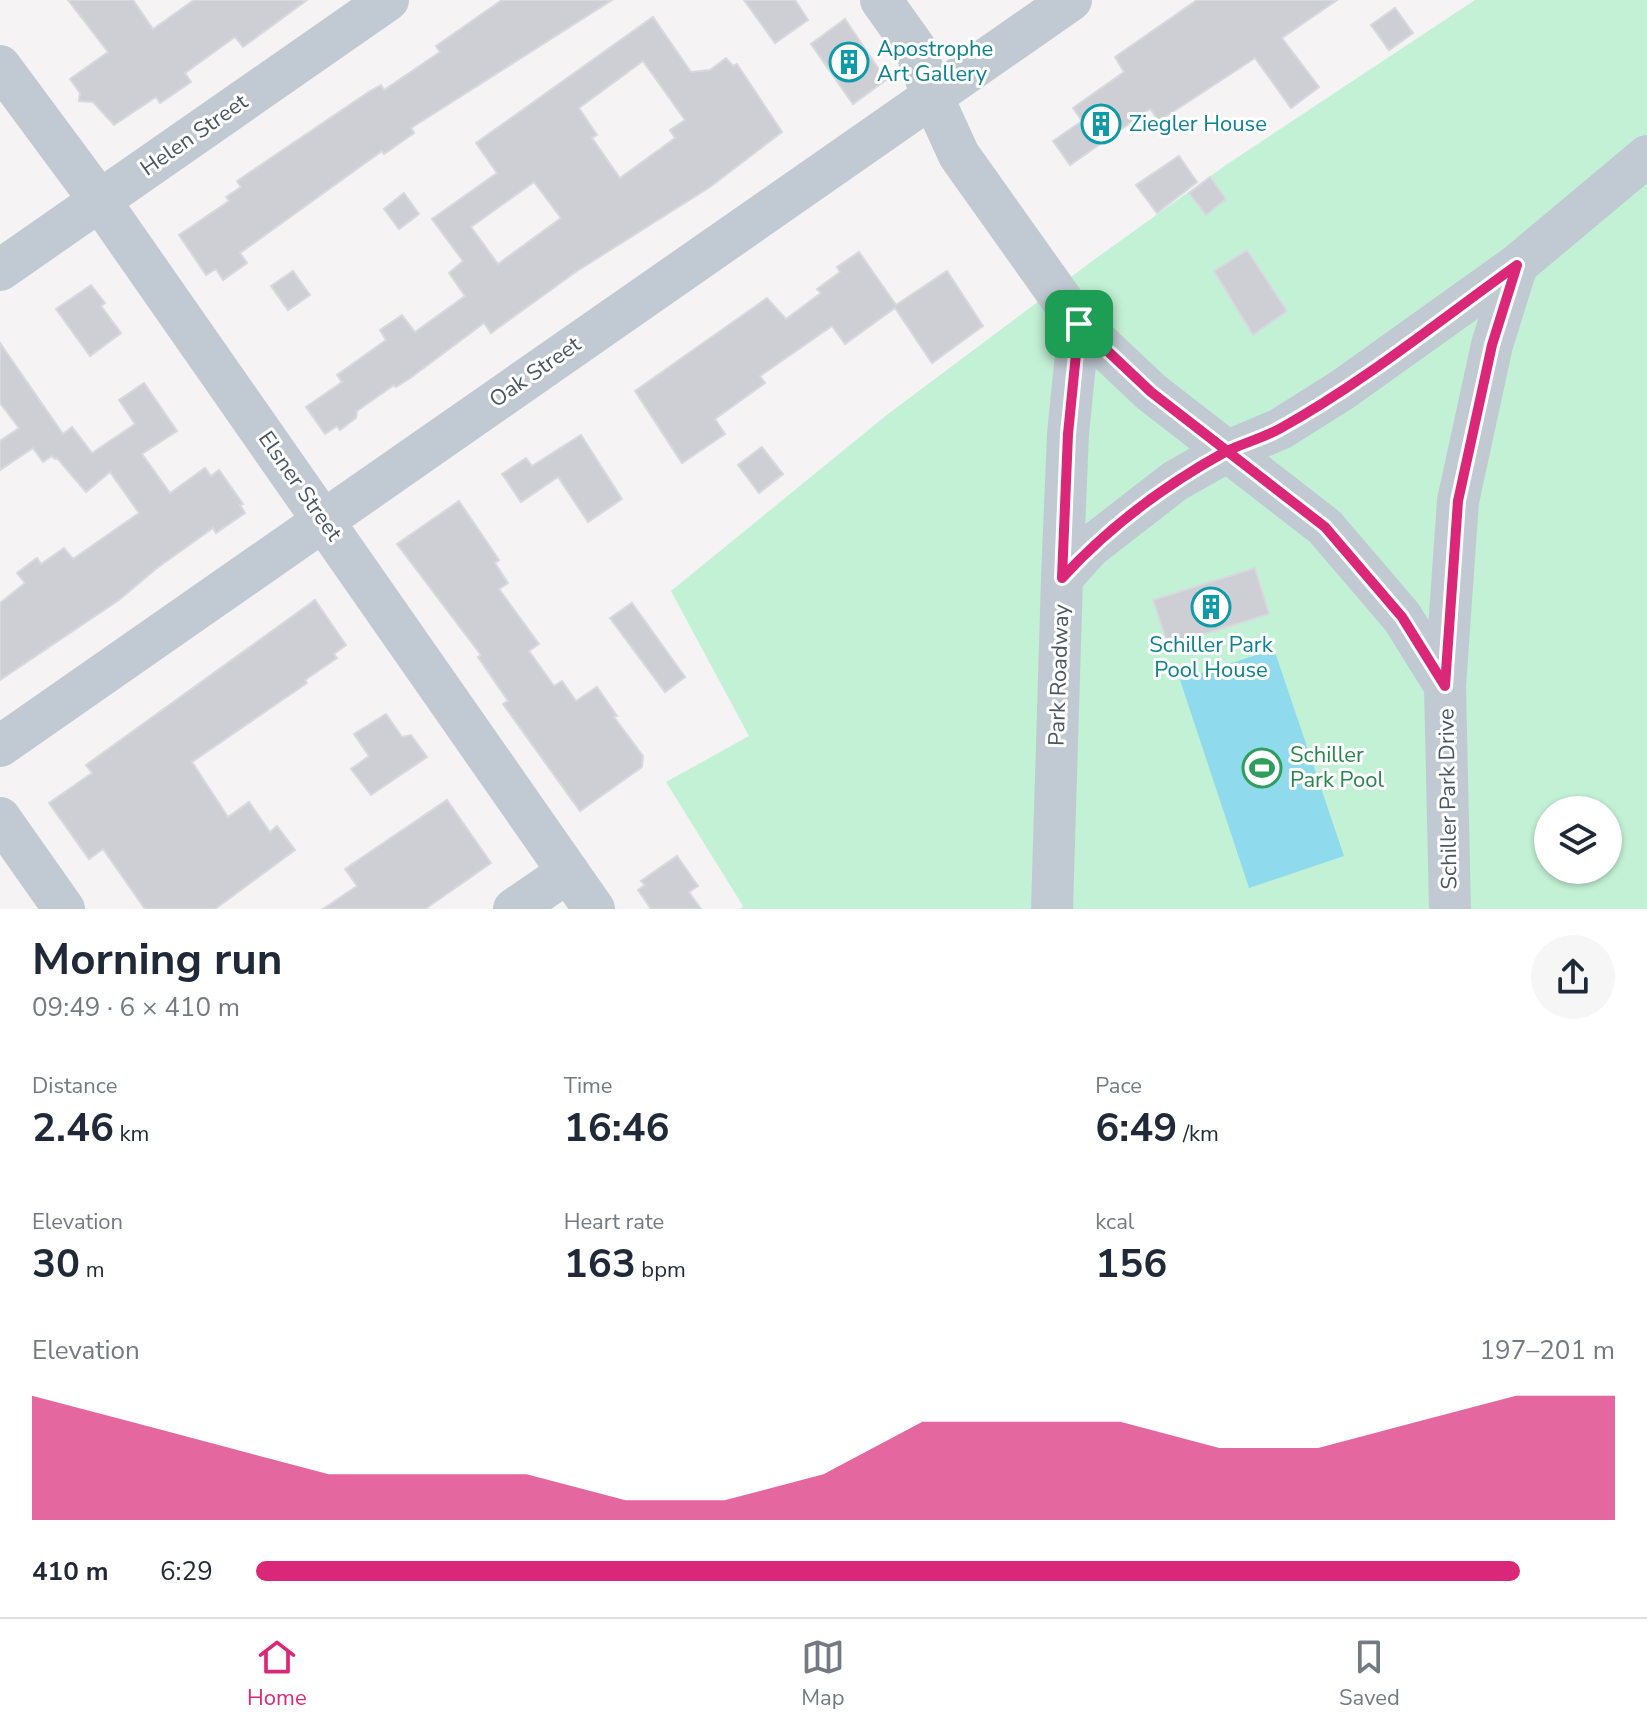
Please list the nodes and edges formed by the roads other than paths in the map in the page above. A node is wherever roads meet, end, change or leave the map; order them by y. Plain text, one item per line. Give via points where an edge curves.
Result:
1 (388, 0) edge
2 (881, 0) edge
3 (1071, 0) edge
4 (0, 66) edge
5 (932, 96) junction
6 (1647, 156) edge
7 (100, 201) junction
8 (1517, 265) junction
9 (0, 270) edge
10 (1079, 324) junction
11 (1228, 451) junction
12 (324, 520) junction
13 (1062, 578) junction
14 (1445, 686) junction
15 (0, 746) edge
16 (0, 818) edge
17 (568, 872) junction
18 (1041, 906) edge
19 (64, 909) edge
20 (514, 909) edge
21 (594, 909) edge
22 (1450, 909) edge

1 - 7 street, Helen Street
2 - 5 street via 915,48
3 - 5 street, Oak Street
4 - 7 street, Elsner Street
5 - 10 street via 959,155
5 - 12 street, Oak Street
6 - 8 street, Park Roadway
7 - 9 street, Helen Street
7 - 12 street, Elsner Street
8 - 11 street, Park Roadway via 1342,390 1280,429
8 - 14 street, Schiller Park Drive via 1492,345 1458,501
10 - 11 street via 1151,392
10 - 13 street
11 - 13 street, Park Roadway via 1175,481 1090,547
11 - 14 street via 1325,527 1402,617
12 - 15 street, Oak Street
12 - 17 street, Elsner Street
13 - 18 street, Park Roadway
14 - 22 street, Schiller Park Drive
16 - 19 street
17 - 20 street
17 - 21 street, Elsner Street

